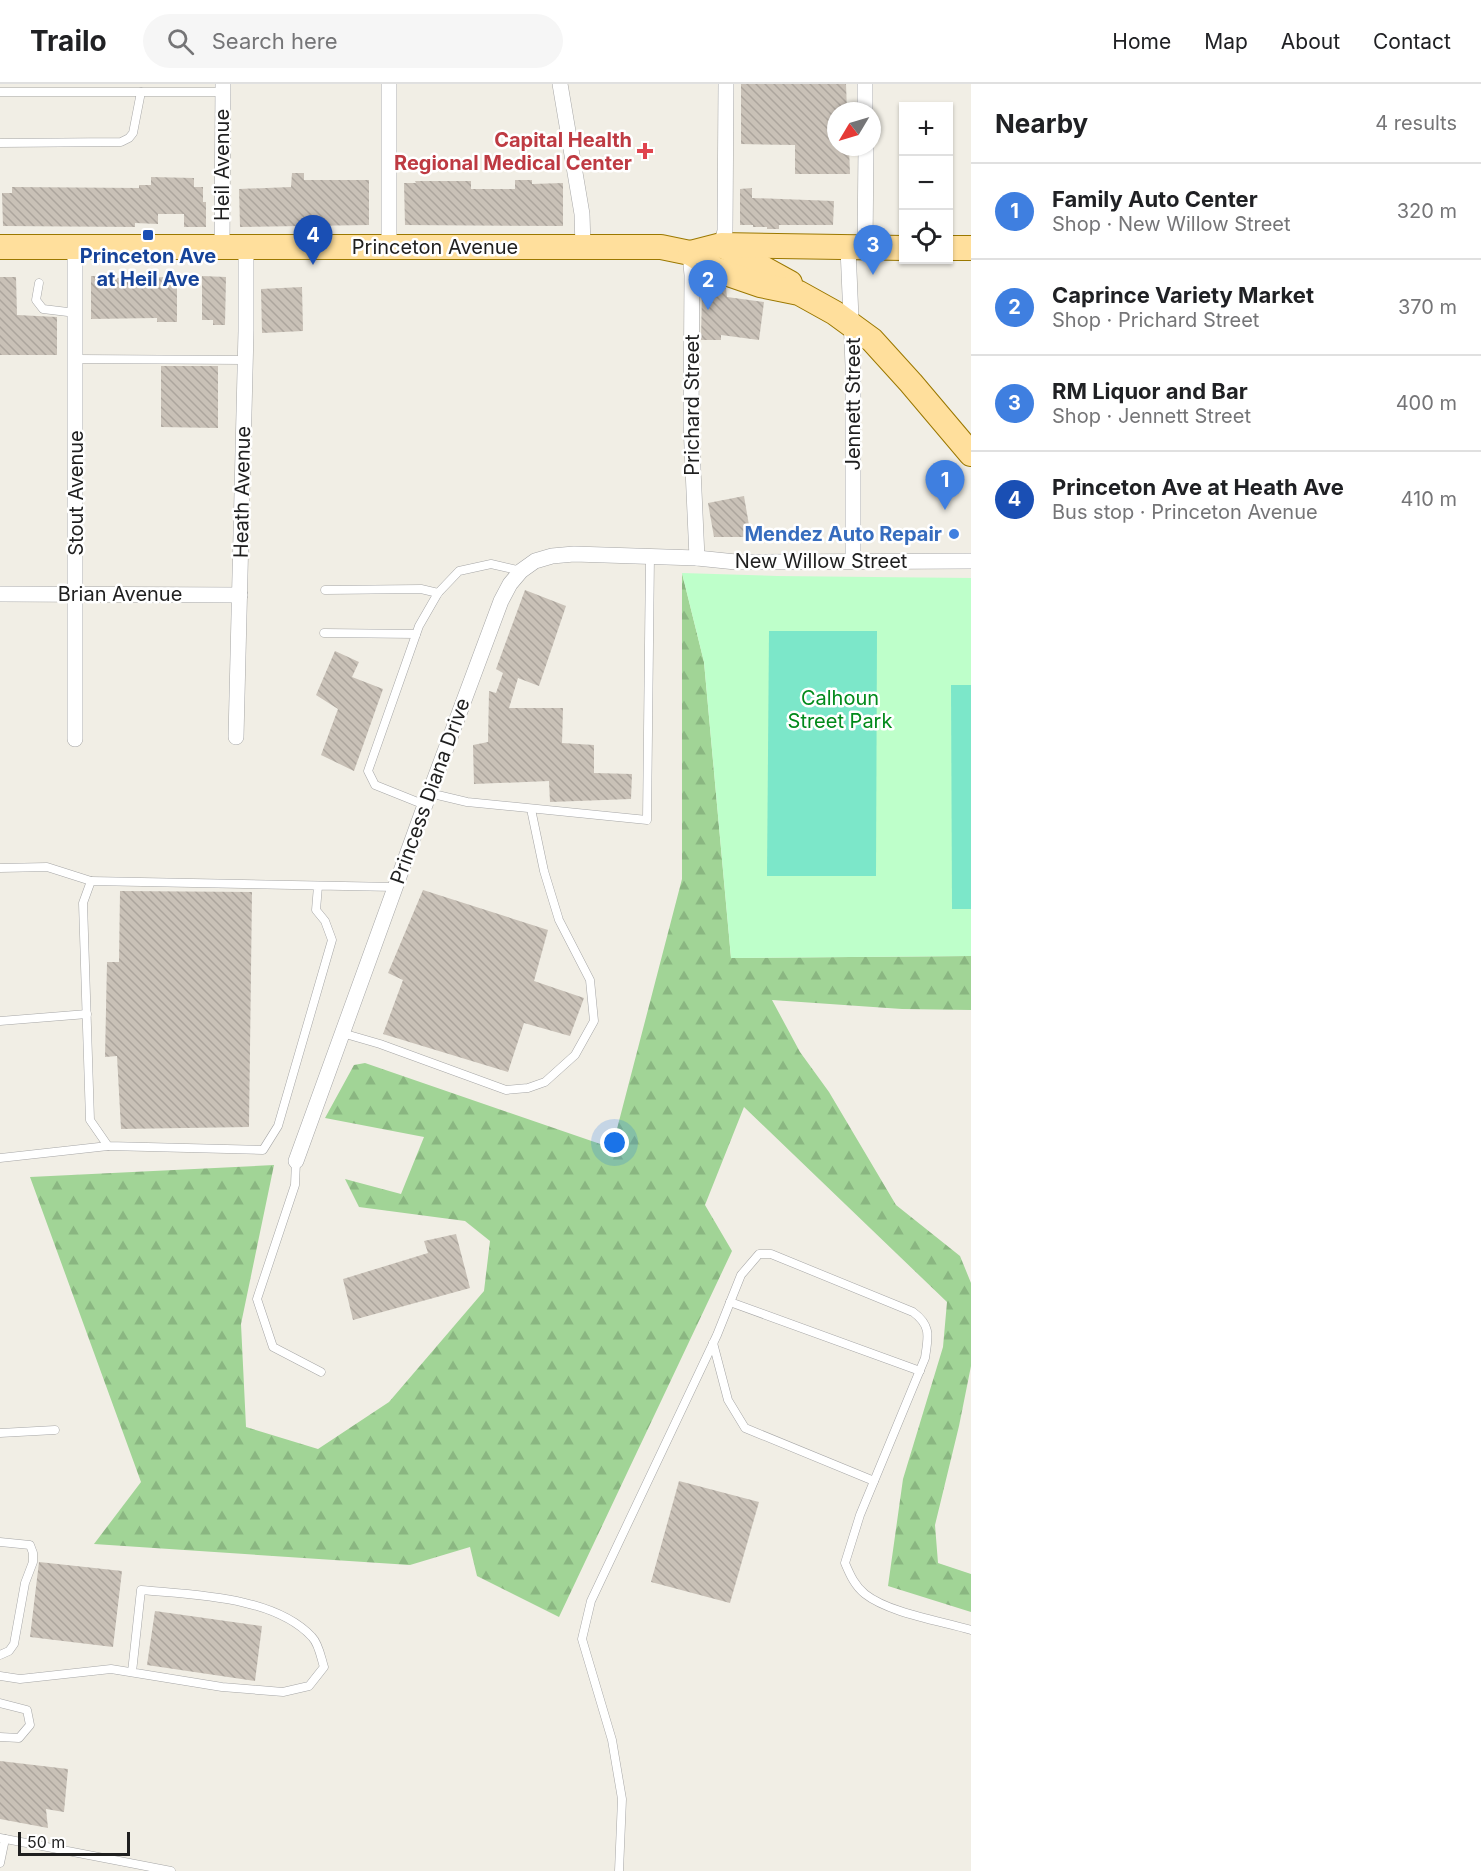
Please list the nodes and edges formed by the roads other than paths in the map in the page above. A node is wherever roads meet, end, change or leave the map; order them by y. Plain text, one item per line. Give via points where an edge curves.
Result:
1 (389, 84) edge
2 (560, 84) edge
3 (726, 84) edge
4 (865, 84) edge
5 (223, 88) edge
6 (0, 92) edge
7 (141, 92) junction
8 (866, 102) edge
9 (0, 143) edge
10 (865, 156) edge
11 (721, 244) junction
12 (75, 246) junction
13 (0, 247) edge
14 (222, 247) junction
15 (246, 247) junction
16 (390, 247) junction
17 (583, 248) junction
18 (857, 248) junction
19 (899, 248) edge
20 (953, 248) edge
21 (971, 248) edge
22 (690, 253) junction
23 (39, 282) dead end
24 (800, 293) junction
25 (76, 313) junction
26 (852, 326) junction
27 (77, 359) junction
28 (245, 360) junction
29 (971, 454) edge
30 (650, 556) junction
31 (697, 558) junction
32 (853, 561) junction
33 (971, 561) edge
34 (520, 571) junction
35 (325, 590) dead end
36 (438, 593) junction
37 (0, 594) edge
38 (76, 594) junction
39 (240, 594) junction
40 (324, 633) dead end
41 (416, 634) junction
42 (236, 737) dead end
43 (75, 739) dead end
44 (427, 799) junction
45 (531, 808) junction
46 (0, 868) edge
47 (91, 881) junction
48 (318, 886) junction
49 (395, 887) junction
50 (87, 1014) junction
51 (0, 1020) edge
52 (342, 1033) junction
53 (108, 1146) junction
54 (0, 1158) edge
55 (296, 1161) joint
56 (730, 1302) junction
57 (713, 1343) junction
58 (920, 1371) junction
59 (321, 1372) dead end
60 (54, 1430) dead end
61 (0, 1433) edge
62 (874, 1481) junction
63 (0, 1542) edge
64 (971, 1630) edge
65 (0, 1655) edge
66 (132, 1672) junction
67 (0, 1676) edge
68 (0, 1703) edge
69 (0, 1737) edge
70 (3, 1838) edge
71 (0, 1863) edge
72 (171, 1871) edge
73 (619, 1871) edge

1 - 16 street
2 - 17 street via 582,214
3 - 11 street
4 - 8 street
5 - 7 lane
5 - 14 street, Heil Avenue
6 - 7 lane
7 - 9 lane via 133,133 121,142
10 - 18 street, Jennett Street
11 - 18 main road
11 - 22 main road
11 - 24 main road via 789,282
12 - 13 main road, Princeton Avenue
12 - 14 main road, Princeton Avenue
12 - 25 street, Stout Avenue
14 - 15 main road, Princeton Avenue
15 - 16 main road, Princeton Avenue
15 - 28 street, Heath Avenue
16 - 17 main road, Princeton Avenue
17 - 22 main road, Princeton Avenue via 661,247
18 - 19 main road
18 - 26 street, Jennett Street
20 - 21 main road
22 - 24 main road via 715,269 760,285
22 - 31 street, Prichard Street via 692,471
23 - 25 lane via 36,300 44,309
24 - 26 main road
25 - 27 street, Stout Avenue
26 - 29 main road via 872,340
26 - 32 street, Jennett Street
27 - 28 lane
27 - 38 street, Stout Avenue
28 - 39 street, Heath Avenue
30 - 31 street, New Willow Street
30 - 34 street via 552,556
30 - 45 lane via 647,820
31 - 32 street, New Willow Street via 736,562
32 - 33 street, New Willow Street
34 - 36 lane via 491,564 459,571
34 - 44 street, Princess Diana Drive via 501,601
35 - 36 lane via 421,589
36 - 41 lane
37 - 38 street, Brian Avenue
38 - 39 street, Brian Avenue
38 - 43 street, Stout Avenue
39 - 42 street, Heath Avenue
40 - 41 lane
41 - 44 lane via 368,771 375,785
44 - 45 lane
44 - 49 street, Princess Diana Drive
45 - 52 lane via 559,920 590,980 594,1021 575,1055 545,1082 506,1090
46 - 47 lane via 47,867
47 - 48 lane
47 - 50 lane via 83,903
48 - 49 lane
48 - 53 lane via 316,910 332,940 278,1126 262,1150
49 - 52 street, Princess Diana Drive
50 - 51 lane
50 - 53 lane via 90,1120
52 - 55 street, Princess Diana Drive
53 - 54 lane
55 - 59 lane via 295,1185 257,1299 273,1347
56 - 57 lane
56 - 58 lane
56 - 58 lane via 746,1267 759,1254 771,1254 919,1316 928,1333 926,1358
57 - 62 lane via 728,1400 745,1428
57 - 73 lane via 591,1601 582,1639 612,1740 622,1799
58 - 62 lane
60 - 61 lane
62 - 64 lane via 845,1563 855,1583 883,1605
63 - 65 lane via 30,1545 33,1562 25,1583 14,1644
66 - 66 lane via 222,1687 283,1692 309,1686 324,1667 314,1639 289,1619 251,1604 141,1590
66 - 67 lane via 111,1669 20,1679
68 - 69 lane via 27,1710 30,1725 19,1738
70 - 71 lane
70 - 72 lane

